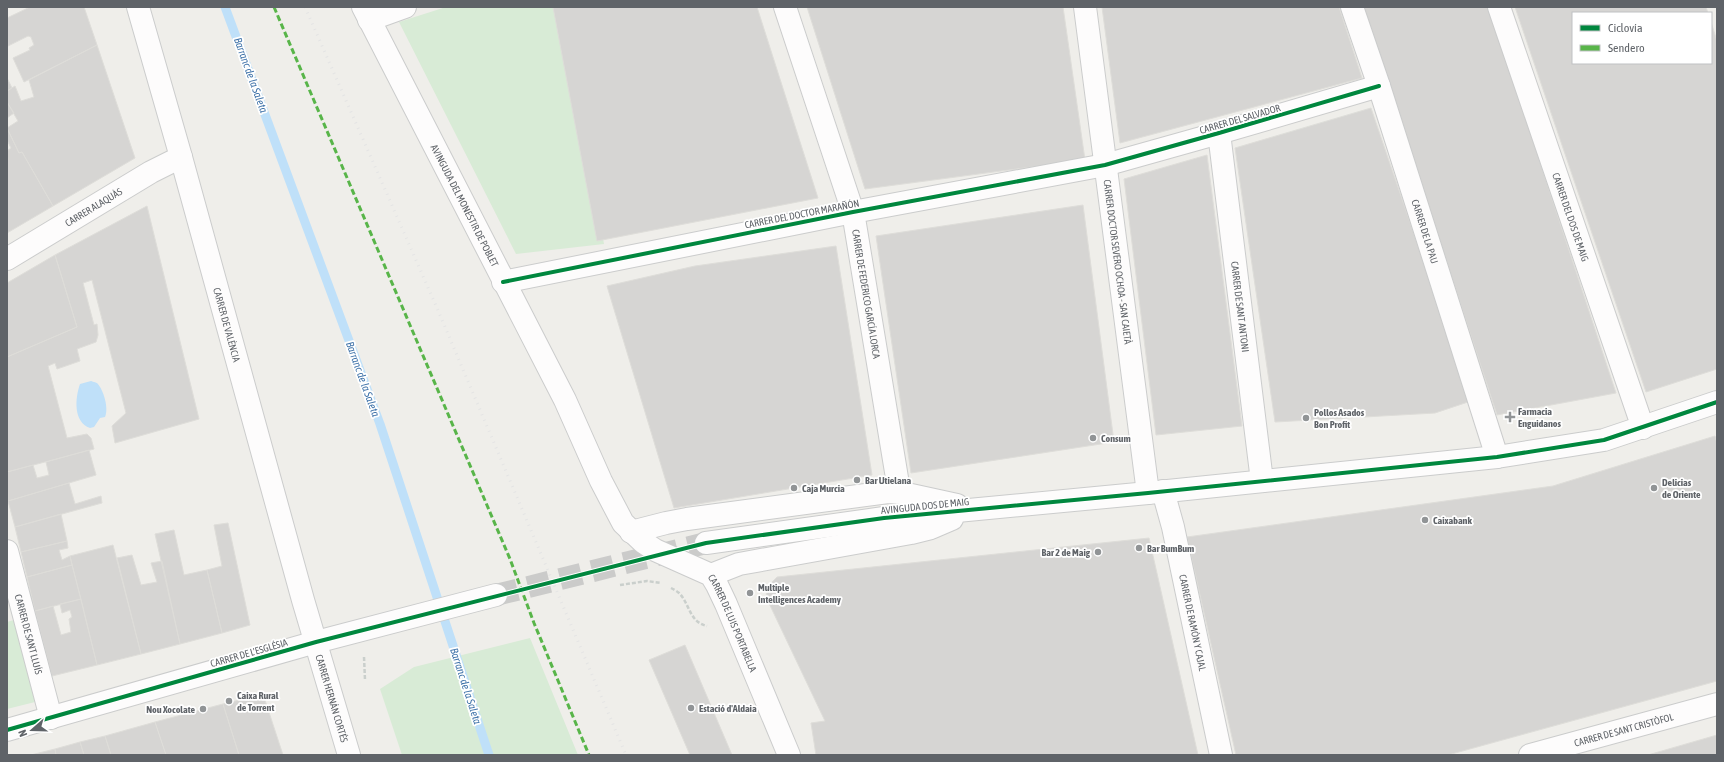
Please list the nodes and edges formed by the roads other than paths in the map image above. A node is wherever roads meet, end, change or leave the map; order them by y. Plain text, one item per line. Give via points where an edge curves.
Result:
1 (138, 7) edge
2 (405, 7) edge
3 (785, 7) edge
4 (1084, 7) edge
5 (1352, 7) edge
6 (1499, 7) edge
7 (366, 14) edge
8 (1378, 86) junction
9 (1219, 133) junction
10 (181, 156) junction
11 (1105, 165) junction
12 (853, 212) junction
13 (7, 259) edge
14 (503, 282) junction
15 (1717, 402) edge
16 (1642, 428) junction
17 (1497, 457) junction
18 (1262, 481) junction
19 (1155, 492) junction
20 (902, 493) junction
21 (976, 509) junction
22 (631, 532) junction
23 (706, 543) tunnel mouth
24 (7, 551) edge
25 (711, 575) junction
26 (496, 595) tunnel mouth
27 (316, 642) junction
28 (1717, 704) edge
29 (50, 718) junction
30 (7, 730) edge
31 (1575, 749) edge
32 (349, 755) edge
33 (789, 755) edge
34 (1220, 755) edge
35 (1530, 755) edge

1 - 10 street, CARRER DE VALÈNCIA
2 - 7 street
3 - 12 street, CARRER DE FEDERICO GARCÍA LORCA
4 - 11 street, CARRER DOCTOR SEVERO OCHOA - SAN CAIETÀ
5 - 8 street, CARRER DE LA PAU
6 - 16 street, CARRER DEL DOS DE MAIG
7 - 14 street, AVINGUDA DEL MONESTIR DE POBLET
8 - 9 street, CARRER DEL SALVADOR
8 - 17 street, CARRER DE LA PAU
9 - 11 street, CARRER DEL SALVADOR
9 - 18 street, CARRER DE SANT ANTONI
10 - 13 street, CARRER ALAQUÀS
10 - 27 street, CARRER DE VALÈNCIA
11 - 12 street, CARRER DEL DOCTOR MARAÑÓN
11 - 19 street, CARRER DOCTOR SEVERO OCHOA - SAN CAIETÀ
12 - 14 street, CARRER DEL DOCTOR MARAÑÓN
12 - 20 street, CARRER DE FEDERICO GARCÍA LORCA via 898,484
14 - 22 street, AVINGUDA DEL MONESTIR DE POBLET via 565,400 601,481 623,523
15 - 16 street, AVINGUDA DOS DE MAIG
16 - 17 street, AVINGUDA DOS DE MAIG via 1604,440
17 - 18 street, AVINGUDA DOS DE MAIG
18 - 19 street, AVINGUDA DOS DE MAIG
19 - 21 street, AVINGUDA DOS DE MAIG
19 - 34 street, CARRER DE RAMÓN Y CAJAL via 1173,527
20 - 21 street, AVINGUDA DOS DE MAIG
20 - 22 street, AVINGUDA DOS DE MAIG via 888,492 688,519
21 - 23 street, AVINGUDA DOS DE MAIG via 884,518
21 - 25 street, AVINGUDA DOS DE MAIG via 931,528 911,533 739,564
22 - 25 street, CARRER DE LUIS PORTABELLA via 655,550
24 - 29 street, CARRER DE SANT LLUÍS
25 - 33 street, CARRER DE LUIS PORTABELLA via 733,620
26 - 27 street, CARRER DE L'ESGLÉSIA
27 - 29 street, CARRER DE L'ESGLÉSIA
27 - 32 street, CARRER HERNÁN CORTÉS
28 - 31 street, CARRER DE SANT CRISTÒFOL
29 - 30 street, CARRER DE L'ESGLÉSIA
31 - 35 street, CARRER DE SANT CRISTÒFOL

